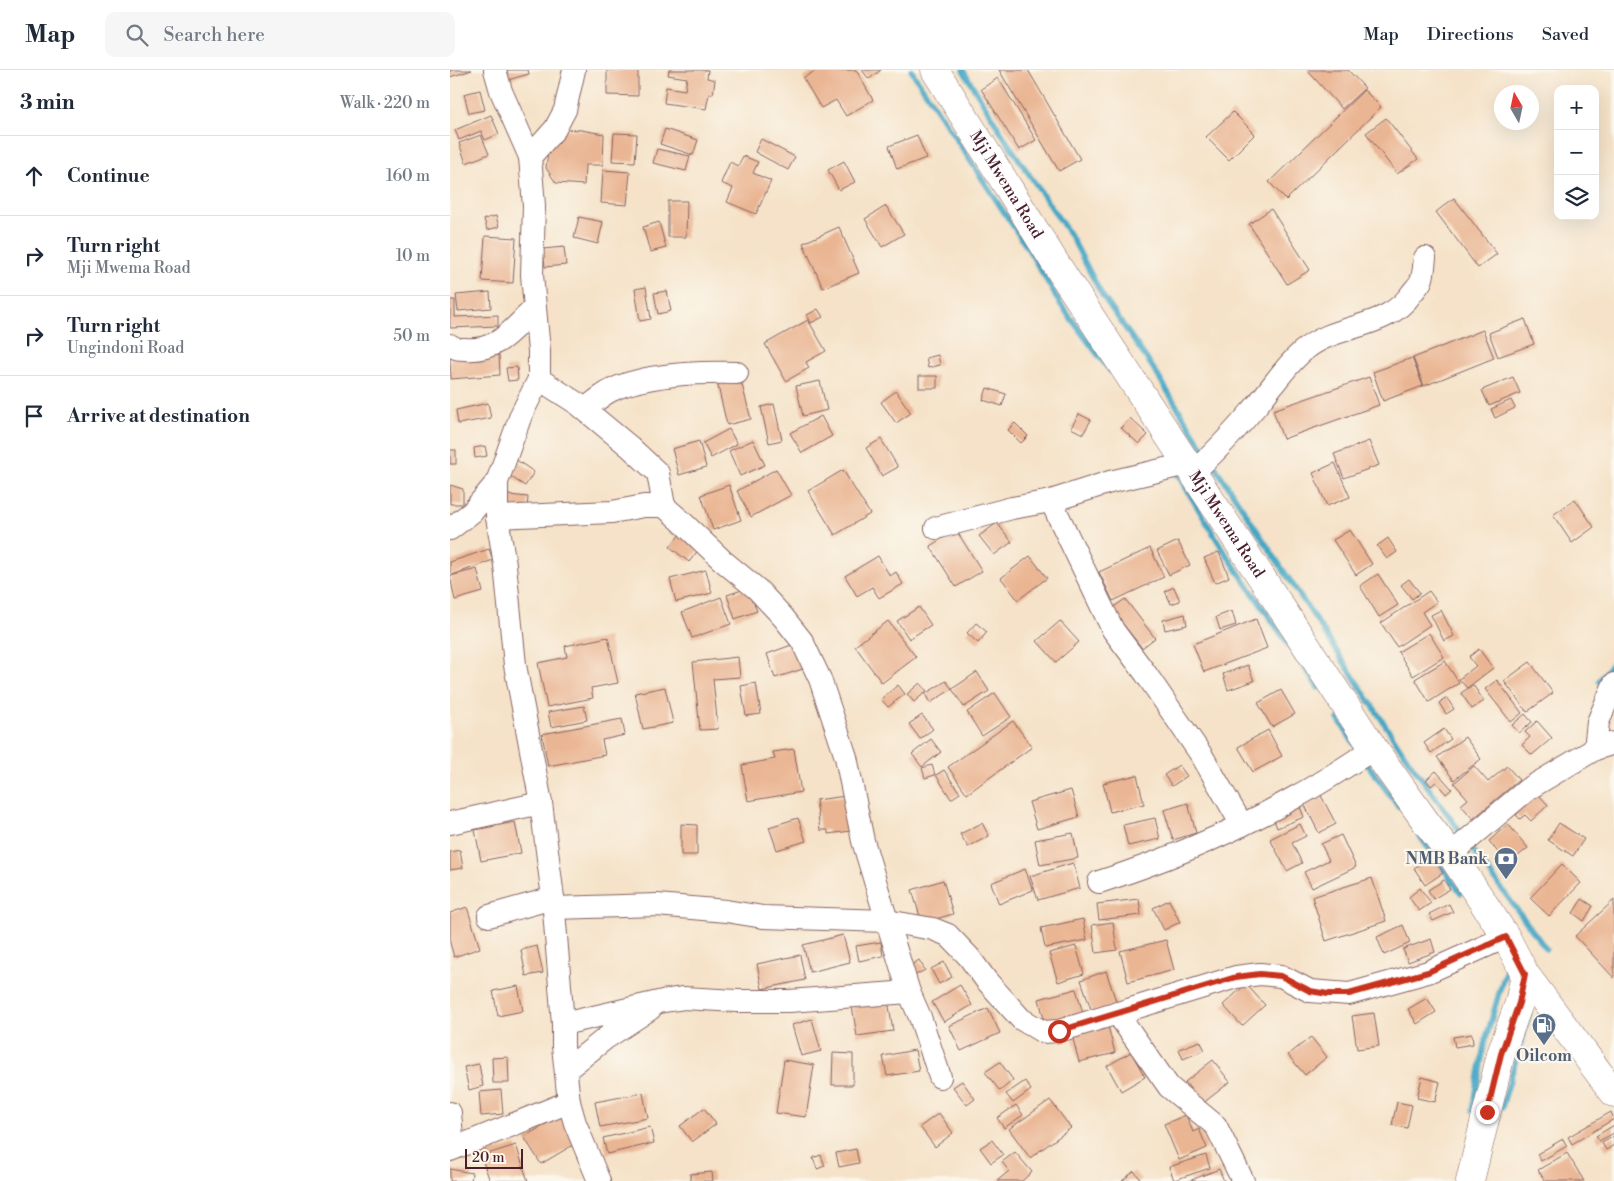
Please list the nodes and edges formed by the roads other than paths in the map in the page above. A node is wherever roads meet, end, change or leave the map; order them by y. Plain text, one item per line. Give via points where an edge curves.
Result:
1 (495, 70) edge
2 (574, 70) edge
3 (935, 70) edge
4 (530, 157) junction
5 (1425, 258) dead end
6 (534, 309) junction
7 (450, 345) edge
8 (737, 373) dead end
9 (539, 379) junction
10 (585, 410) junction
11 (1190, 468) junction
12 (497, 482) junction
13 (1051, 500) junction
14 (664, 506) junction
15 (497, 517) junction
16 (936, 528) dead end
17 (450, 529) edge
18 (1614, 684) edge
19 (1604, 746) edge
20 (1374, 749) junction
21 (541, 803) junction
22 (450, 824) edge
23 (1242, 825) junction
24 (1451, 854) junction
25 (1098, 882) dead end
26 (554, 903) junction
27 (489, 916) dead end
28 (887, 921) junction
29 (1506, 937) junction
30 (1525, 974) junction
31 (909, 992) junction
32 (663, 1001) junction
33 (1117, 1013) junction
34 (563, 1024) junction
35 (566, 1070) junction
36 (940, 1077) dead end
37 (1614, 1093) edge
38 (570, 1102) junction
39 (450, 1113) edge
40 (452, 1149) edge
41 (599, 1181) edge
42 (1243, 1181) edge
43 (1470, 1181) edge

1 - 4 street
2 - 4 street via 565,110 555,129
3 - 11 main road, Mji Mwema Road via 1054,261
4 - 6 street via 534,206
5 - 11 street via 1421,281 1394,312 1379,320 1330,334 1304,350 1209,458
6 - 7 street via 503,340 492,346 475,350
6 - 9 street
8 - 10 street via 702,372 636,381 612,391
9 - 10 street
9 - 12 street via 521,415
10 - 14 street via 658,473
11 - 13 street via 1110,482
11 - 20 main road, Mji Mwema Road
12 - 15 street
12 - 17 street via 472,512
13 - 16 street
13 - 23 street via 1113,630 1202,756
14 - 15 street via 612,512
14 - 28 street via 757,590 802,641 820,679 846,757 863,841
15 - 21 street via 515,665
18 - 19 street via 1598,722
19 - 24 street via 1528,789
20 - 23 street
20 - 24 main road, Mji Mwema Road
21 - 22 street
21 - 26 street
23 - 25 street via 1153,864
24 - 29 main road, Mji Mwema Road
26 - 27 street
26 - 28 street via 657,905 802,920
26 - 34 street
28 - 31 street
28 - 33 street via 933,928 948,935 1021,1019 1043,1032 1059,1031
29 - 30 main road, Mji Mwema Road
29 - 33 street via 1428,972 1349,994 1310,991 1281,976 1260,974 1236,977
30 - 37 main road, Mji Mwema Road
30 - 43 main road via 1519,1003 1501,1054
31 - 32 street via 789,1001 684,998
31 - 36 street
32 - 34 street
32 - 35 street via 606,1038
33 - 42 street via 1169,1087 1216,1126
34 - 35 street
35 - 38 street
38 - 40 street
38 - 41 street via 575,1123
39 - 40 street

